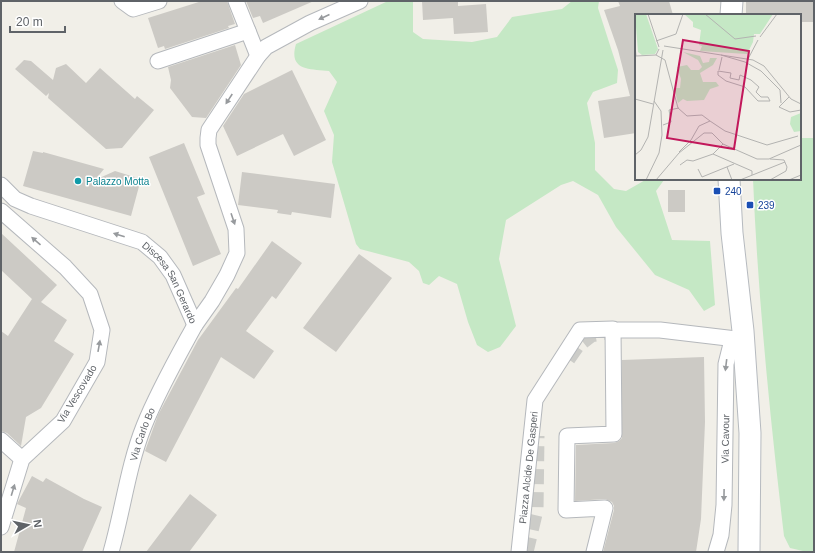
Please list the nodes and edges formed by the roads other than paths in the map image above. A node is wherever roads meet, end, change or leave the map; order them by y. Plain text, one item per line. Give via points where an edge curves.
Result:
1 (122, 1) edge
2 (159, 1) edge
3 (236, 1) edge
4 (242, 1) edge
5 (360, 1) edge
6 (732, 1) edge
7 (731, 14) edge
8 (248, 31) junction
9 (260, 54) junction
10 (158, 61) dead end
11 (729, 180) edge
12 (1, 185) edge
13 (1, 211) edge
14 (195, 325) junction
15 (618, 330) tunnel mouth
16 (739, 335) junction
17 (1, 440) edge
18 (22, 459) junction
19 (1, 527) edge
20 (111, 552) edge
21 (519, 552) edge
22 (594, 552) edge
23 (716, 552) edge
24 (749, 552) edge

1 - 2 street via 133,9
3 - 8 street
4 - 9 street
5 -> 9 street, Discesa San Gerardo via 310,23 266,47
6 - 7 main road
8 - 9 street
8 - 10 street
9 -> 14 street, Discesa San Gerardo via 209,130 208,145 236,229 237,253 212,301
11 - 16 main road
14 -> 12 street, Discesa San Gerardo via 173,275 160,257 142,242 31,206 15,199
18 -> 13 street, Via Vescovado via 63,421 97,362 102,330 90,294 65,267
14 - 20 street, Via Carlo Bo via 144,426 133,460
15 - 16 street
16 -> 23 street, Via Cavour via 731,344 726,364 724,505 721,535
16 - 24 main road via 750,434
17 - 18 street
19 -> 18 street
21 - 22 street, Piazza Alcide De Gasperi via 535,400 580,330 613,329 614,434 567,436 566,510 605,508

